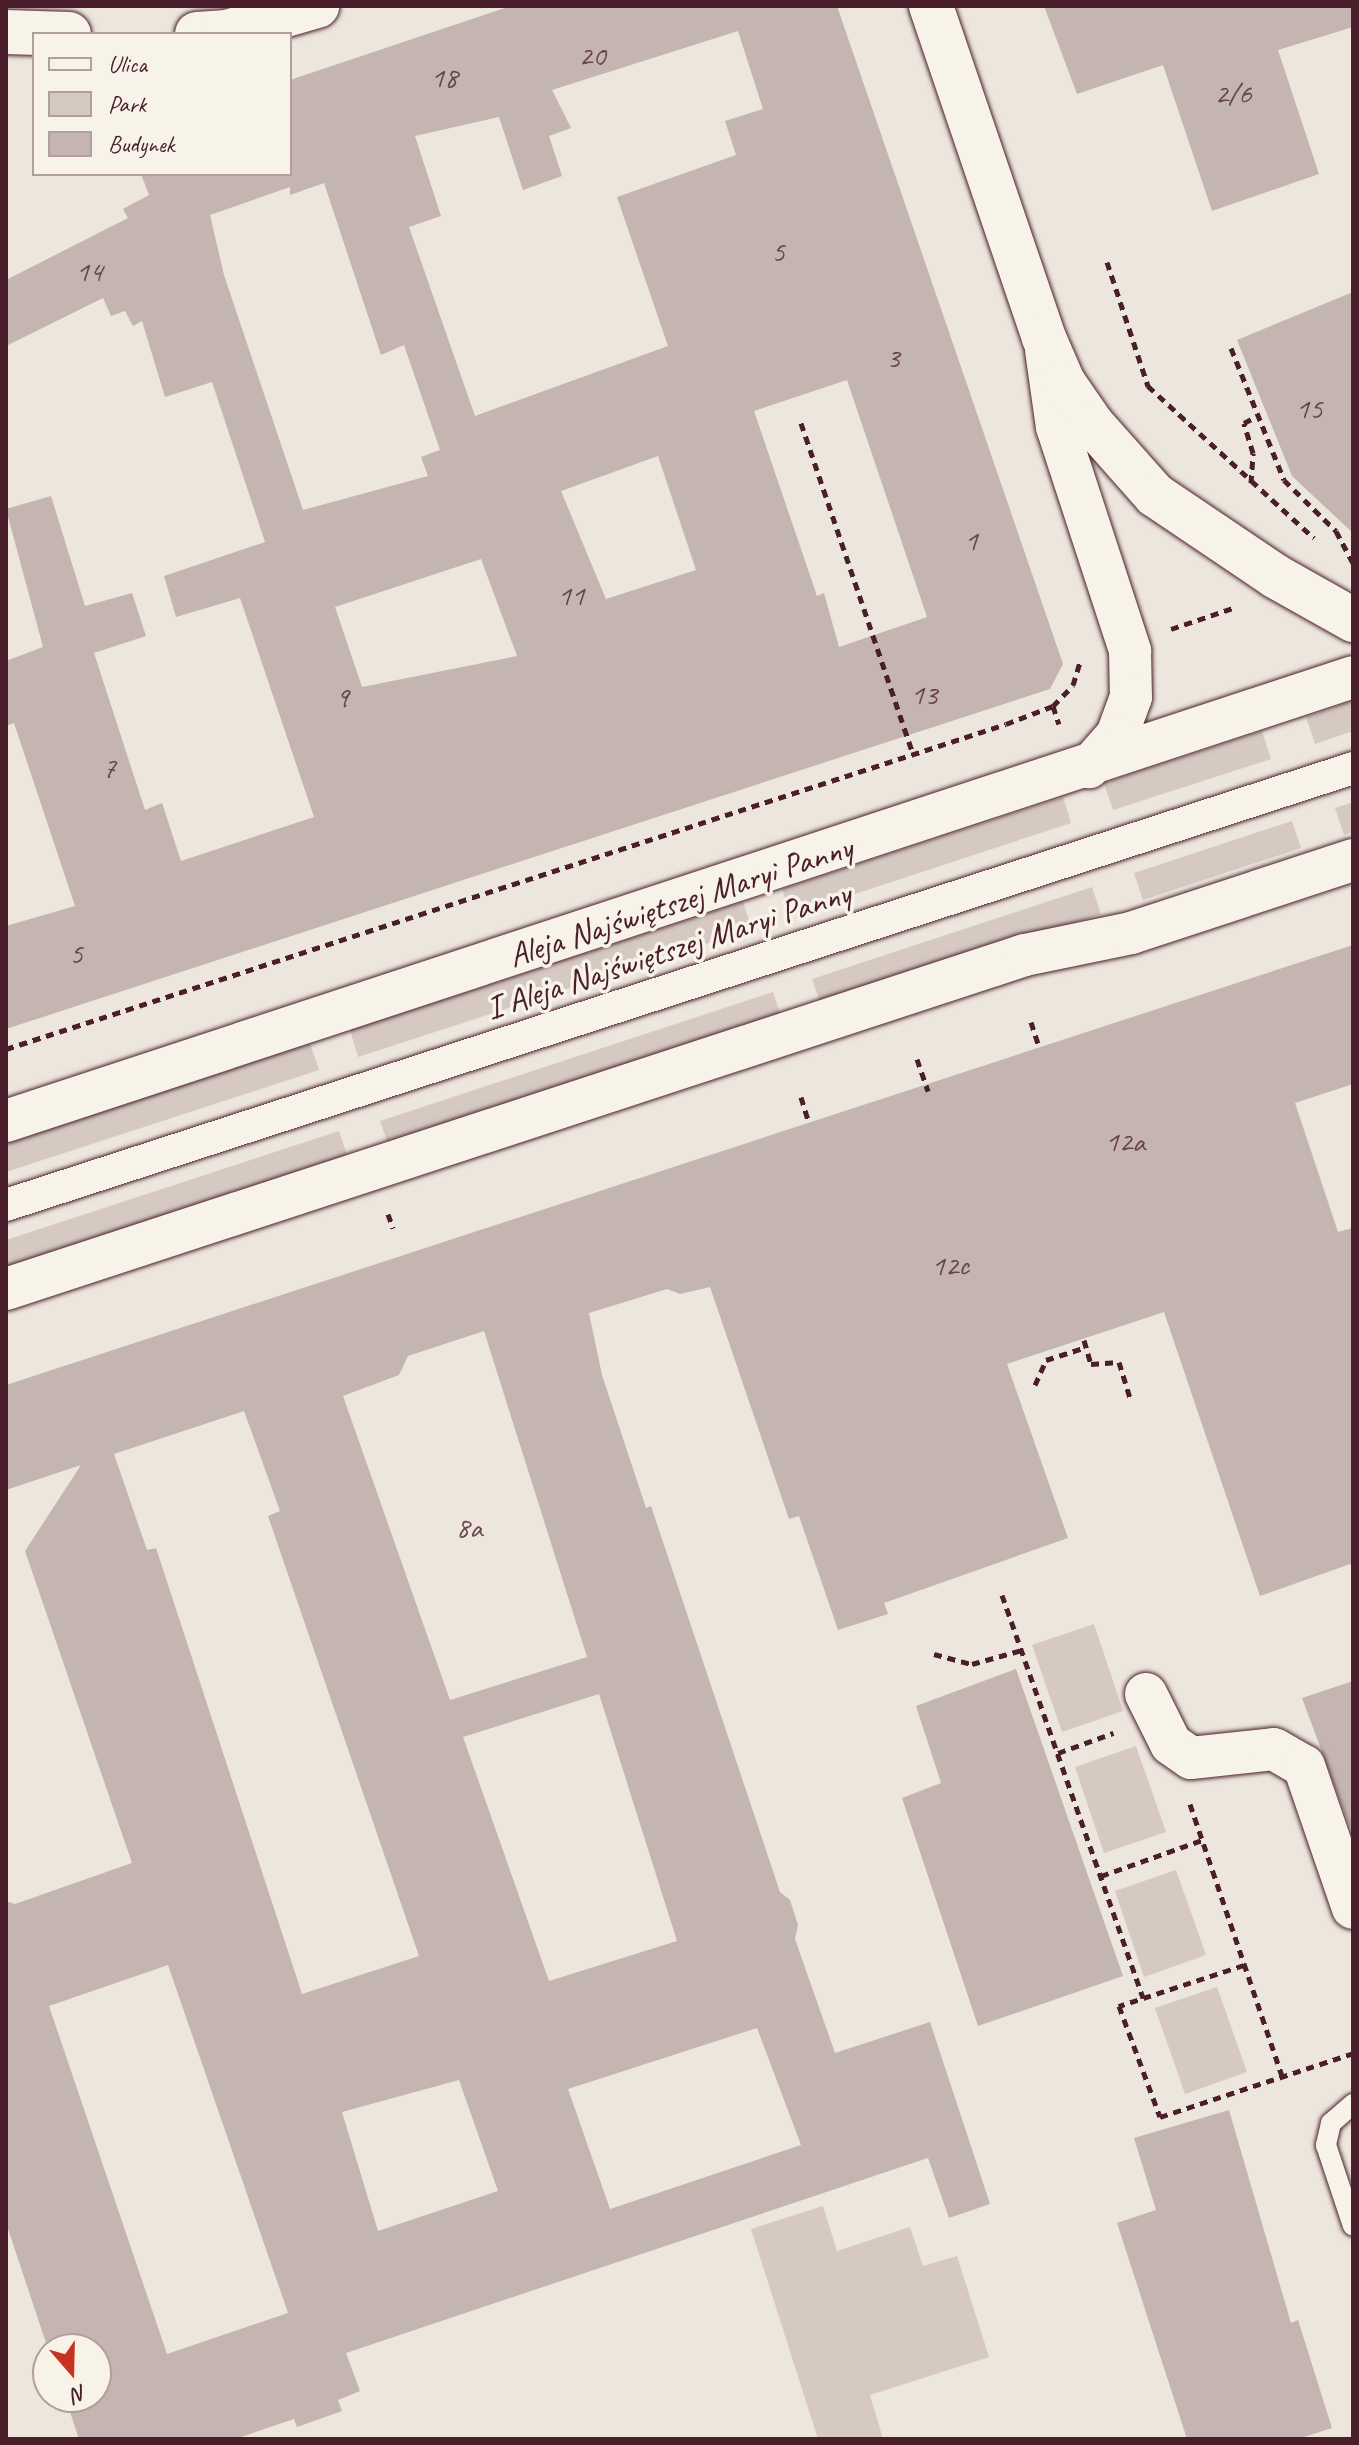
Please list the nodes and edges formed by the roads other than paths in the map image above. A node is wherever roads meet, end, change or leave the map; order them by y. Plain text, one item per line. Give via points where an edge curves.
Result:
1 (317, 6) edge
2 (931, 6) edge
3 (6, 32) edge
4 (227, 32) edge
5 (32, 33) edge
6 (1044, 338) junction
7 (1353, 620) edge
8 (1353, 677) edge
9 (1089, 767) junction
10 (1353, 768) edge
11 (1353, 860) edge
12 (6, 1121) edge
13 (6, 1205) edge
14 (6, 1289) edge
15 (1157, 1719) road end
16 (1353, 1908) edge
17 (1353, 2104) edge
18 (1353, 2226) edge

1 - 4 street
2 - 6 street
3 - 5 street
6 - 7 street via 1063,382 1135,477 1210,533
6 - 9 street via 1057,427 1128,643 1131,697 1117,735
8 - 9 street, Aleja Najświętszej Maryi Panny
9 - 12 street, Aleja Najświętszej Maryi Panny
10 - 13 street, I Aleja Najświętszej Maryi Panny
11 - 14 street via 1131,933 1025,955
15 - 16 street via 1191,1758 1274,1749 1304,1766
17 - 18 lane via 1331,2123 1326,2145

